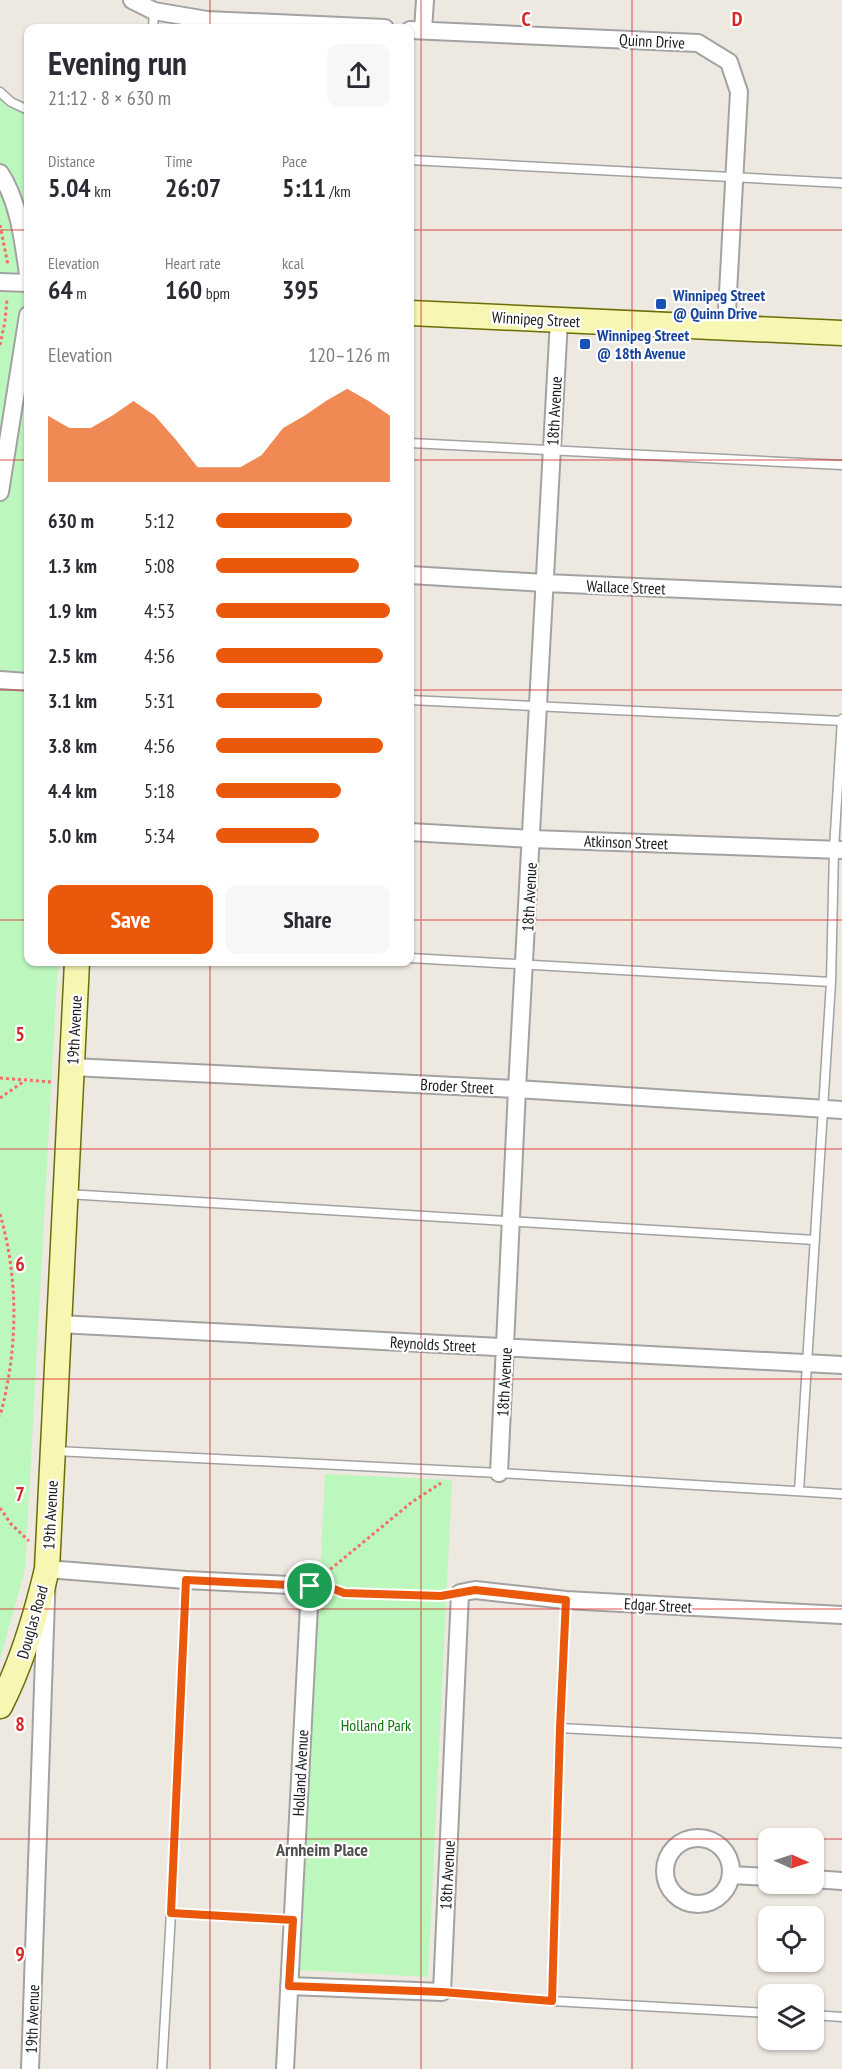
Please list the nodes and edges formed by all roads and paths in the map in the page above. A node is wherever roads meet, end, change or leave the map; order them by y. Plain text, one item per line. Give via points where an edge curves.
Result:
1 (132, 0) edge
2 (425, 0) edge
3 (154, 11) junction
4 (153, 24) edge
5 (296, 24) edge
6 (416, 30) edge
7 (0, 92) edge
8 (24, 108) edge
9 (414, 160) edge
10 (0, 173) edge
11 (735, 177) junction
12 (842, 183) edge
13 (24, 249) edge
14 (0, 282) edge
15 (24, 283) edge
16 (414, 313) edge
17 (559, 320) junction
18 (726, 328) junction
19 (842, 333) edge
20 (24, 340) edge
21 (414, 443) edge
22 (552, 451) junction
23 (842, 465) edge
24 (0, 492) edge
25 (414, 575) edge
26 (545, 583) junction
27 (842, 596) edge
28 (0, 680) edge
29 (24, 682) edge
30 (414, 700) edge
31 (538, 707) junction
32 (842, 720) edge
33 (414, 832) edge
34 (532, 839) junction
35 (838, 850) edge
36 (414, 958) edge
37 (525, 964) junction
38 (77, 966) edge
39 (831, 982) junction
40 (71, 1075) junction
41 (0, 1078) edge
42 (24, 1081) junction
43 (517, 1089) junction
44 (0, 1098) edge
45 (824, 1109) junction
46 (842, 1110) edge
47 (66, 1194) junction
48 (0, 1214) edge
49 (512, 1221) junction
50 (815, 1240) junction
51 (59, 1324) junction
52 (505, 1347) junction
53 (806, 1363) junction
54 (842, 1365) edge
55 (0, 1416) edge
56 (53, 1451) junction
57 (462, 1472) junction
58 (499, 1473) junction
59 (799, 1491) junction
60 (842, 1494) edge
61 (0, 1509) edge
62 (48, 1542) junction
63 (47, 1569) junction
64 (186, 1580) junction
65 (310, 1586) junction
66 (468, 1592) junction
67 (566, 1600) junction
68 (842, 1615) edge
69 (0, 1706) edge
70 (560, 1728) junction
71 (842, 1743) edge
72 (731, 1875) junction
73 (758, 1876) edge
74 (824, 1880) edge
75 (842, 1881) edge
76 (171, 1913) junction
77 (293, 1920) junction
78 (289, 1986) junction
79 (442, 1992) junction
80 (552, 2001) junction
81 (758, 2012) edge
82 (824, 2016) edge
83 (842, 2017) edge
84 (30, 2069) edge
85 (162, 2069) edge
86 (285, 2069) edge

1 - 3 street
2 - 6 street
3 - 4 lane
3 - 5 street via 207,20
6 - 11 street, Quinn Drive via 698,43 729,62 739,92
7 - 8 lane
9 - 11 lane
10 - 13 street via 20,224
11 - 12 lane
11 - 18 street, Quinn Drive
14 - 15 street
16 - 17 street, Winnipeg Street
17 - 18 street, Winnipeg Street
17 - 22 street, 18th Avenue
18 - 19 street, Winnipeg Street
20 - 24 street
21 - 22 lane
22 - 23 lane
22 - 26 street, 18th Avenue
25 - 26 street, Wallace Street
26 - 27 street, Wallace Street
26 - 31 street, 18th Avenue
28 - 29 street
30 - 31 lane
31 - 32 lane
31 - 34 street, 18th Avenue
32 - 35 lane
33 - 34 street, Atkinson Street
34 - 35 street, Atkinson Street
34 - 37 street, 18th Avenue
35 - 39 lane
36 - 37 lane
37 - 39 lane
37 - 43 street, 18th Avenue
38 - 40 street, 19th Avenue
39 - 45 lane
40 - 42 path
40 - 43 street, Broder Street
40 - 47 street, 19th Avenue
41 - 42 path
42 - 44 path
43 - 45 street, Broder Street
43 - 49 street, 18th Avenue
45 - 46 street, Broder Street
45 - 50 lane
47 - 49 lane
47 - 51 street, 19th Avenue
48 - 55 path via 10,1262 14,1347
49 - 50 lane
49 - 52 street, 18th Avenue
50 - 53 lane
51 - 52 street, Reynolds Street
51 - 56 street, 19th Avenue
52 - 53 street, Reynolds Street
52 - 58 street, 18th Avenue
53 - 54 street, Reynolds Street
53 - 59 lane
56 - 57 lane
56 - 62 street, 19th Avenue
57 - 58 lane
57 - 65 path via 412,1502
58 - 59 lane
59 - 60 lane
61 - 62 path via 30,1542
62 - 63 street, 19th Avenue
63 - 64 street
63 - 69 street, Douglas Road via 19,1666
63 - 84 street, 19th Avenue
64 - 65 street
64 - 76 lane
65 - 66 path via 344,1593 441,1596
65 - 77 street, Holland Avenue
66 - 67 street, Edgar Street
66 - 79 street, 18th Avenue
67 - 68 street, Edgar Street
67 - 70 lane
70 - 71 lane
70 - 80 lane
72 - 72 street via 728,1856 721,1847 700,1837 678,1844 669,1853 664,1875 675,1896 700,1905 721,1895
72 - 73 street
74 - 75 street
76 - 77 lane
76 - 85 lane
77 - 78 street, Holland Avenue
78 - 79 street
78 - 86 street, Holland Avenue
79 - 80 lane
80 - 81 lane
82 - 83 lane

